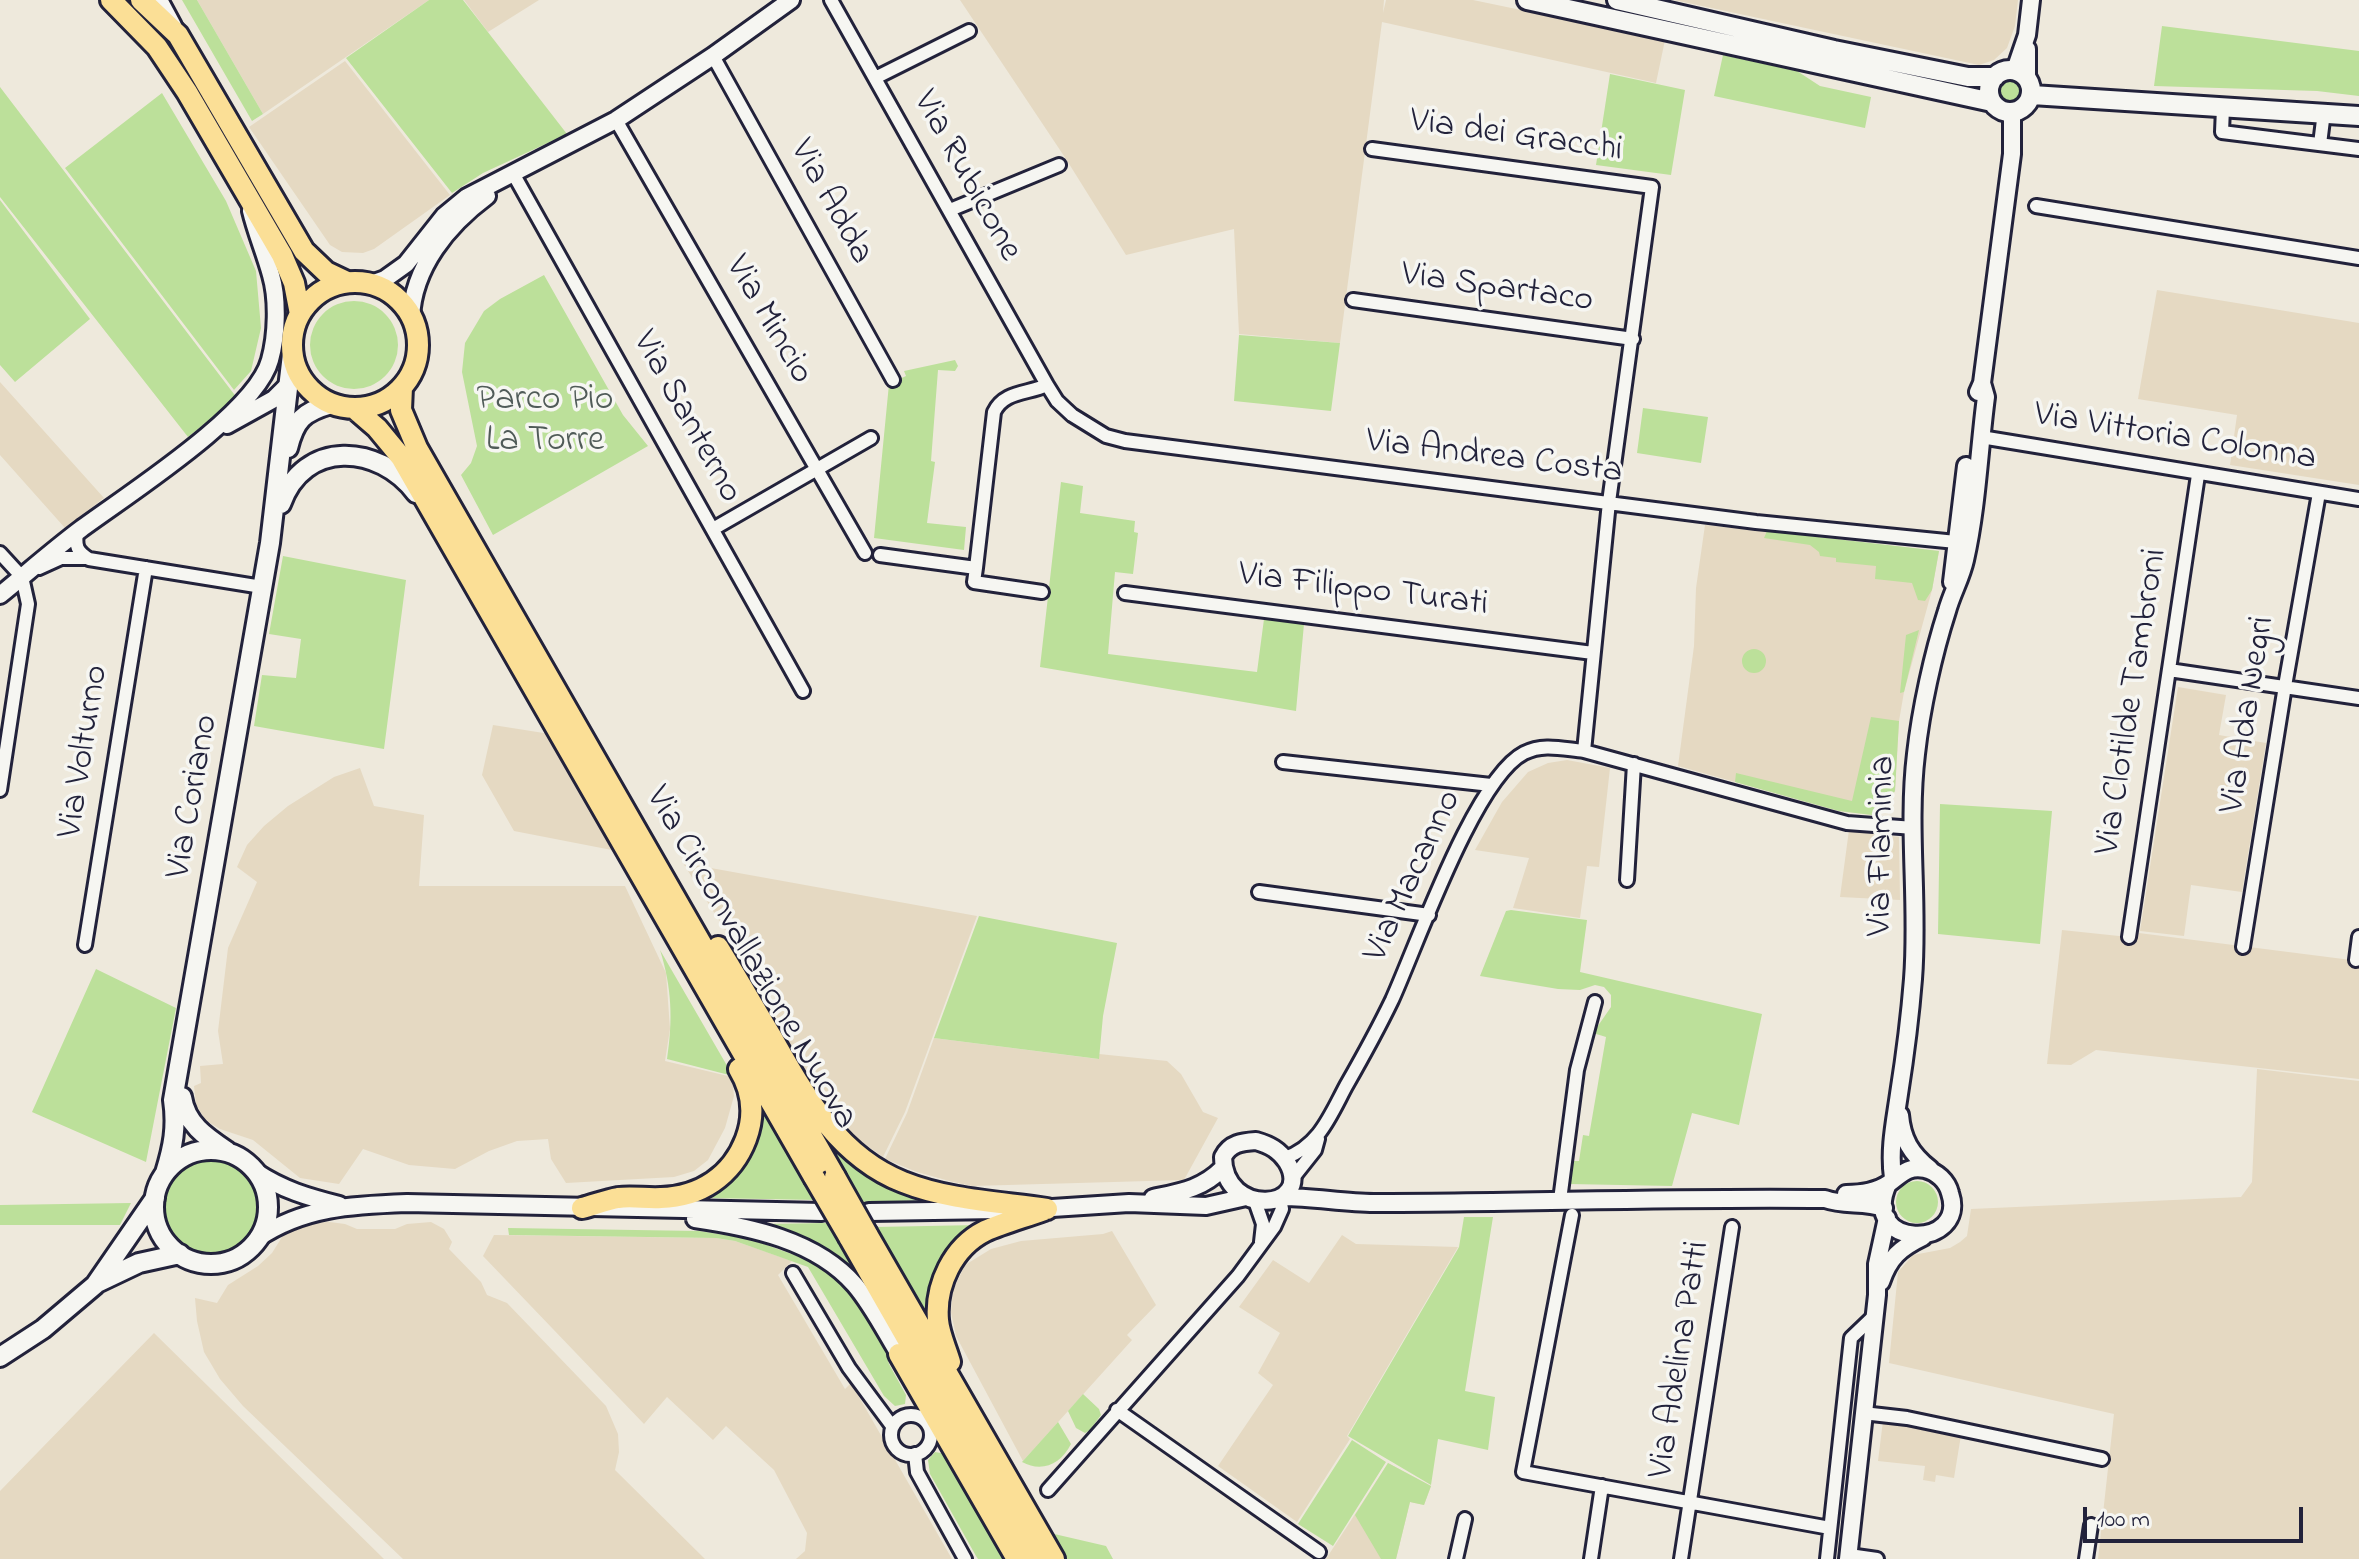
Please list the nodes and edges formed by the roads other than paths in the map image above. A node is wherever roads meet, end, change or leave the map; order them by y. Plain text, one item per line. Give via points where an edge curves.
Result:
1 (111, 0) edge
2 (141, 0) edge
3 (158, 0) edge
4 (791, 0) edge
5 (831, 0) edge
6 (1527, 0) edge
7 (1617, 0) edge
8 (2031, 0) edge
9 (969, 31) dead end
10 (178, 35) junction
11 (713, 56) junction
12 (1995, 77) junction
13 (875, 78) junction
14 (2025, 81) junction
15 (1992, 102) junction
16 (2223, 108) junction
17 (2324, 112) junction
18 (2012, 113) junction
19 (2359, 116) edge
20 (616, 120) junction
21 (2320, 144) junction
22 (1372, 149) dead end
23 (2359, 149) edge
24 (1059, 165) dead end
25 (514, 175) junction
26 (247, 198) junction
27 (2036, 206) dead end
28 (950, 210) junction
29 (2359, 258) edge
30 (347, 282) junction
31 (371, 284) junction
32 (1353, 300) dead end
33 (300, 314) junction
34 (411, 318) junction
35 (1633, 339) junction
36 (292, 354) junction
37 (893, 380) dead end
38 (1982, 383) junction
39 (1047, 385) junction
40 (286, 387) junction
41 (402, 387) junction
42 (331, 404) junction
43 (355, 409) junction
44 (1981, 437) junction
45 (871, 438) dead end
46 (201, 440) junction
47 (817, 469) junction
48 (2198, 475) junction
49 (2319, 493) junction
50 (276, 498) junction
51 (2359, 499) edge
52 (1609, 502) junction
53 (272, 525) junction
54 (713, 529) junction
55 (77, 532) junction
56 (448, 537) junction
57 (1956, 542) junction
58 (0, 553) edge
59 (865, 553) dead end
60 (880, 555) dead end
61 (89, 559) junction
62 (146, 568) junction
63 (976, 568) junction
64 (22, 577) junction
65 (262, 587) junction
66 (1042, 592) dead end
67 (1125, 593) dead end
68 (0, 595) edge
69 (1951, 598) junction
70 (1593, 653) junction
71 (2169, 670) junction
72 (2285, 686) junction
73 (803, 691) dead end
74 (2359, 698) edge
75 (1584, 751) junction
76 (1283, 762) dead end
77 (1634, 764) junction
78 (1491, 785) junction
79 (0, 790) edge
80 (1914, 828) junction
81 (648, 853) junction
82 (643, 877) junction
83 (1627, 880) dead end
84 (1259, 892) dead end
85 (1429, 915) junction
86 (2129, 937) dead end
87 (2359, 937) edge
88 (85, 945) dead end
89 (2243, 947) dead end
90 (2356, 960) dead end
91 (1595, 1002) dead end
92 (179, 1079) junction
93 (1899, 1097) junction
94 (1320, 1134) junction
95 (230, 1153) junction
96 (1285, 1158) junction
97 (1223, 1168) junction
98 (256, 1172) junction
99 (1934, 1172) junction
100 (165, 1173) junction
101 (1891, 1181) junction
102 (1287, 1189) junction
103 (155, 1198) junction
104 (1251, 1199) junction
105 (1825, 1199) junction
106 (1560, 1200) junction
107 (1129, 1203) junction
108 (345, 1206) junction
109 (582, 1208) junction
110 (1047, 1209) junction
111 (634, 1210) junction
112 (822, 1212) dead end
113 (869, 1212) dead end
114 (1885, 1213) junction
115 (1572, 1215) dead end
116 (1732, 1227) dead end
117 (1926, 1235) junction
118 (858, 1236) junction
119 (258, 1238) junction
120 (1261, 1245) junction
121 (180, 1254) junction
122 (793, 1273) dead end
123 (95, 1285) junction
124 (1877, 1295) junction
125 (1874, 1316) junction
126 (899, 1354) junction
127 (0, 1357) edge
128 (963, 1399) junction
129 (1117, 1410) junction
130 (1863, 1413) junction
131 (916, 1415) junction
132 (892, 1426) junction
133 (930, 1440) junction
134 (953, 1450) junction
135 (915, 1454) junction
136 (2102, 1459) dead end
137 (1602, 1486) junction
138 (1048, 1490) dead end
139 (1691, 1501) junction
140 (1465, 1519) dead end
141 (2091, 1525) dead end
142 (1830, 1528) junction
143 (1319, 1552) dead end
144 (1848, 1557) edge
145 (964, 1558) edge
146 (1017, 1559) edge
147 (1033, 1559) edge
148 (1054, 1559) edge
149 (1456, 1559) edge
150 (1591, 1559) edge
151 (1681, 1559) edge
152 (1827, 1559) edge
153 (1877, 1559) edge
154 (2086, 1559) edge

1 - 26 main road via 157,47
2 - 10 main road
3 - 10 main road
4 - 11 street
5 - 13 street, Via Rubicone
6 - 15 main road
7 - 12 main road via 1834,50 1968,77
8 - 14 street
9 - 13 street
10 - 30 main road via 304,251 326,272
11 - 20 street
11 - 37 street, Via Adda
12 - 14 main road via 2004,71
12 - 15 main road via 1989,89
13 - 28 street, Via Rubicone
14 - 16 main road
14 - 18 main road via 2025,107
15 - 18 main road
16 - 17 main road
16 - 21 street via 2222,132
17 - 19 main road
17 - 21 street
18 - 38 street, Via Flaminia via 2012,154
20 - 25 street
20 - 47 street, Via Mincio
21 - 23 street
22 - 35 street, Via dei Gracchi via 1652,187
24 - 28 street
25 - 31 street via 467,197 444,216 406,264
25 - 34 street via 472,207 422,268
25 - 54 street, Via Santerno
26 - 33 main road via 282,255
26 - 46 street via 272,278 270,359 263,380
27 - 29 street
28 - 39 street, Via Rubicone
30 - 31 main road
30 - 33 main road via 325,289
31 - 34 main road via 395,296
32 - 35 street, Via Spartaco
33 - 36 main road
34 - 41 main road via 417,354
35 - 52 street
36 - 40 main road, Via Coriano
36 - 42 main road via 301,379
38 - 44 street, Via Flaminia via 1986,397
38 - 57 street, Via Flaminia
39 - 52 street, Via Andrea Costa via 1072,415 1125,441
39 - 63 street via 999,401 994,412
40 - 46 street via 264,406
40 - 50 main road, Via Coriano
41 - 43 main road via 381,403
41 - 81 main road, Via Circonvallazione Nuova via 401,410 417,448
42 - 43 main road
42 - 50 main road, Via Coriano via 302,417 292,433
43 - 56 main road, Via Circonvallazione Nuova via 401,457
44 - 48 street, Via Vittoria Colonna
44 - 69 street, Via Flaminia via 1965,560
45 - 47 street
46 - 55 street
47 - 54 street
47 - 59 street, Via Mincio
48 - 49 street, Via Vittoria Colonna
48 - 71 street, Via Clotilde Tambroni
49 - 51 street, Via Vittoria Colonna
49 - 72 street, Via Ada Negri
50 - 53 main road, Via Coriano
52 - 57 street, Via Andrea Costa
52 - 70 street
53 - 56 main road, Via Coriano via 291,482 306,468 331,456 361,456 402,478
53 - 65 main road, Via Coriano
54 - 73 street, Via Santerno
55 - 61 street via 78,552
55 - 64 street
56 - 82 main road, Via Circonvallazione Nuova
57 - 69 street, Via Flaminia
58 - 64 street
60 - 63 street
61 - 62 street
61 - 64 street via 61,558
62 - 65 street
62 - 88 street, Via Volturno
63 - 66 street via 974,582
64 - 68 street
64 - 79 street via 28,604
65 - 92 main road, Via Coriano
67 - 70 street, Via Filippo Turati
69 - 80 street, Via Flaminia via 1922,710
70 - 75 street
71 - 72 street
71 - 86 street, Via Clotilde Tambroni
72 - 74 street
72 - 89 street, Via Ada Negri
75 - 77 street, Via Macanno
75 - 78 street, Via Macanno via 1546,746 1524,753
76 - 78 street
77 - 80 street, Via Macanno via 1847,823
77 - 83 street
78 - 85 street, Via Macanno
80 - 93 street, Via Flaminia via 1913,979
81 - 110 main road via 685,892 809,1103 852,1150 890,1177 919,1188
81 - 118 main road, Via Circonvallazione Nuova, bridge via 835,1177
82 - 109 main road via 662,934 749,1088 749,1131 732,1166 702,1189 662,1198 619,1197
82 - 118 main road, Via Circonvallazione Nuova, bridge via 814,1177
84 - 85 street
85 - 94 street, Via Macanno via 1374,1037
87 - 90 street
91 - 106 street via 1577,1070
92 - 95 main road, Via Coriano via 190,1121
92 - 100 main road, Via Coriano via 173,1100 177,1125
93 - 99 street, Via Flaminia via 1908,1146
93 - 101 street, Via Flaminia
94 - 96 street, Via Macanno via 1304,1150
94 - 102 street, Via Macanno
95 - 98 main road
95 - 100 main road via 194,1152
96 - 97 street via 1268,1144 1239,1143 1226,1151
96 - 102 street
97 - 104 street via 1228,1180
97 - 107 street via 1193,1190
98 - 108 street via 300,1196
98 - 119 main road via 268,1205
99 - 101 street via 1917,1168
99 - 117 street via 1947,1185 1952,1204 1942,1226
100 - 103 main road
101 - 105 street via 1859,1194
101 - 114 street via 1883,1199
102 - 104 street
102 - 106 street via 1370,1203
102 - 120 street, Via Macanno via 1280,1217
103 - 121 main road via 159,1230
103 - 123 main road
104 - 107 street via 1206,1206
104 - 120 street via 1263,1224
105 - 106 street
105 - 114 street via 1862,1202
107 - 110 street
108 - 109 street
108 - 119 street via 300,1215
109 - 111 street
110 - 113 street
110 - 128 main road via 983,1232 947,1269 938,1320
111 - 112 street
111 - 126 street via 730,1224 813,1253 856,1286
114 - 117 street via 1892,1226 1908,1235
114 - 124 street
115 - 137 street via 1523,1472
116 - 139 street, Via Adelina Patti
117 - 124 street via 1894,1255
118 - 128 main road, Via Circonvallazione Nuova
118 - 147 main road, Via Circonvallazione Nuova
119 - 121 main road via 232,1260 202,1263
120 - 129 street, Via Macanno
121 - 123 main road via 139,1263
122 - 132 street via 849,1368
123 - 127 main road
124 - 125 street
125 - 130 street
125 - 142 street via 1851,1338
126 - 131 street via 898,1364 917,1399
126 - 134 main road
128 - 148 main road, Via Circonvallazione Nuova
129 - 138 street, Via Macanno
129 - 143 street
130 - 136 street
130 - 144 street
131 - 132 street via 901,1417
131 - 133 street via 929,1427
132 - 135 street via 897,1449
133 - 134 street
133 - 135 street
134 - 146 main road
135 - 145 street via 917,1472
137 - 139 street
137 - 150 street
139 - 142 street
139 - 151 street, Via Adelina Patti
140 - 149 street
141 - 154 street
142 - 152 street
144 - 153 street

